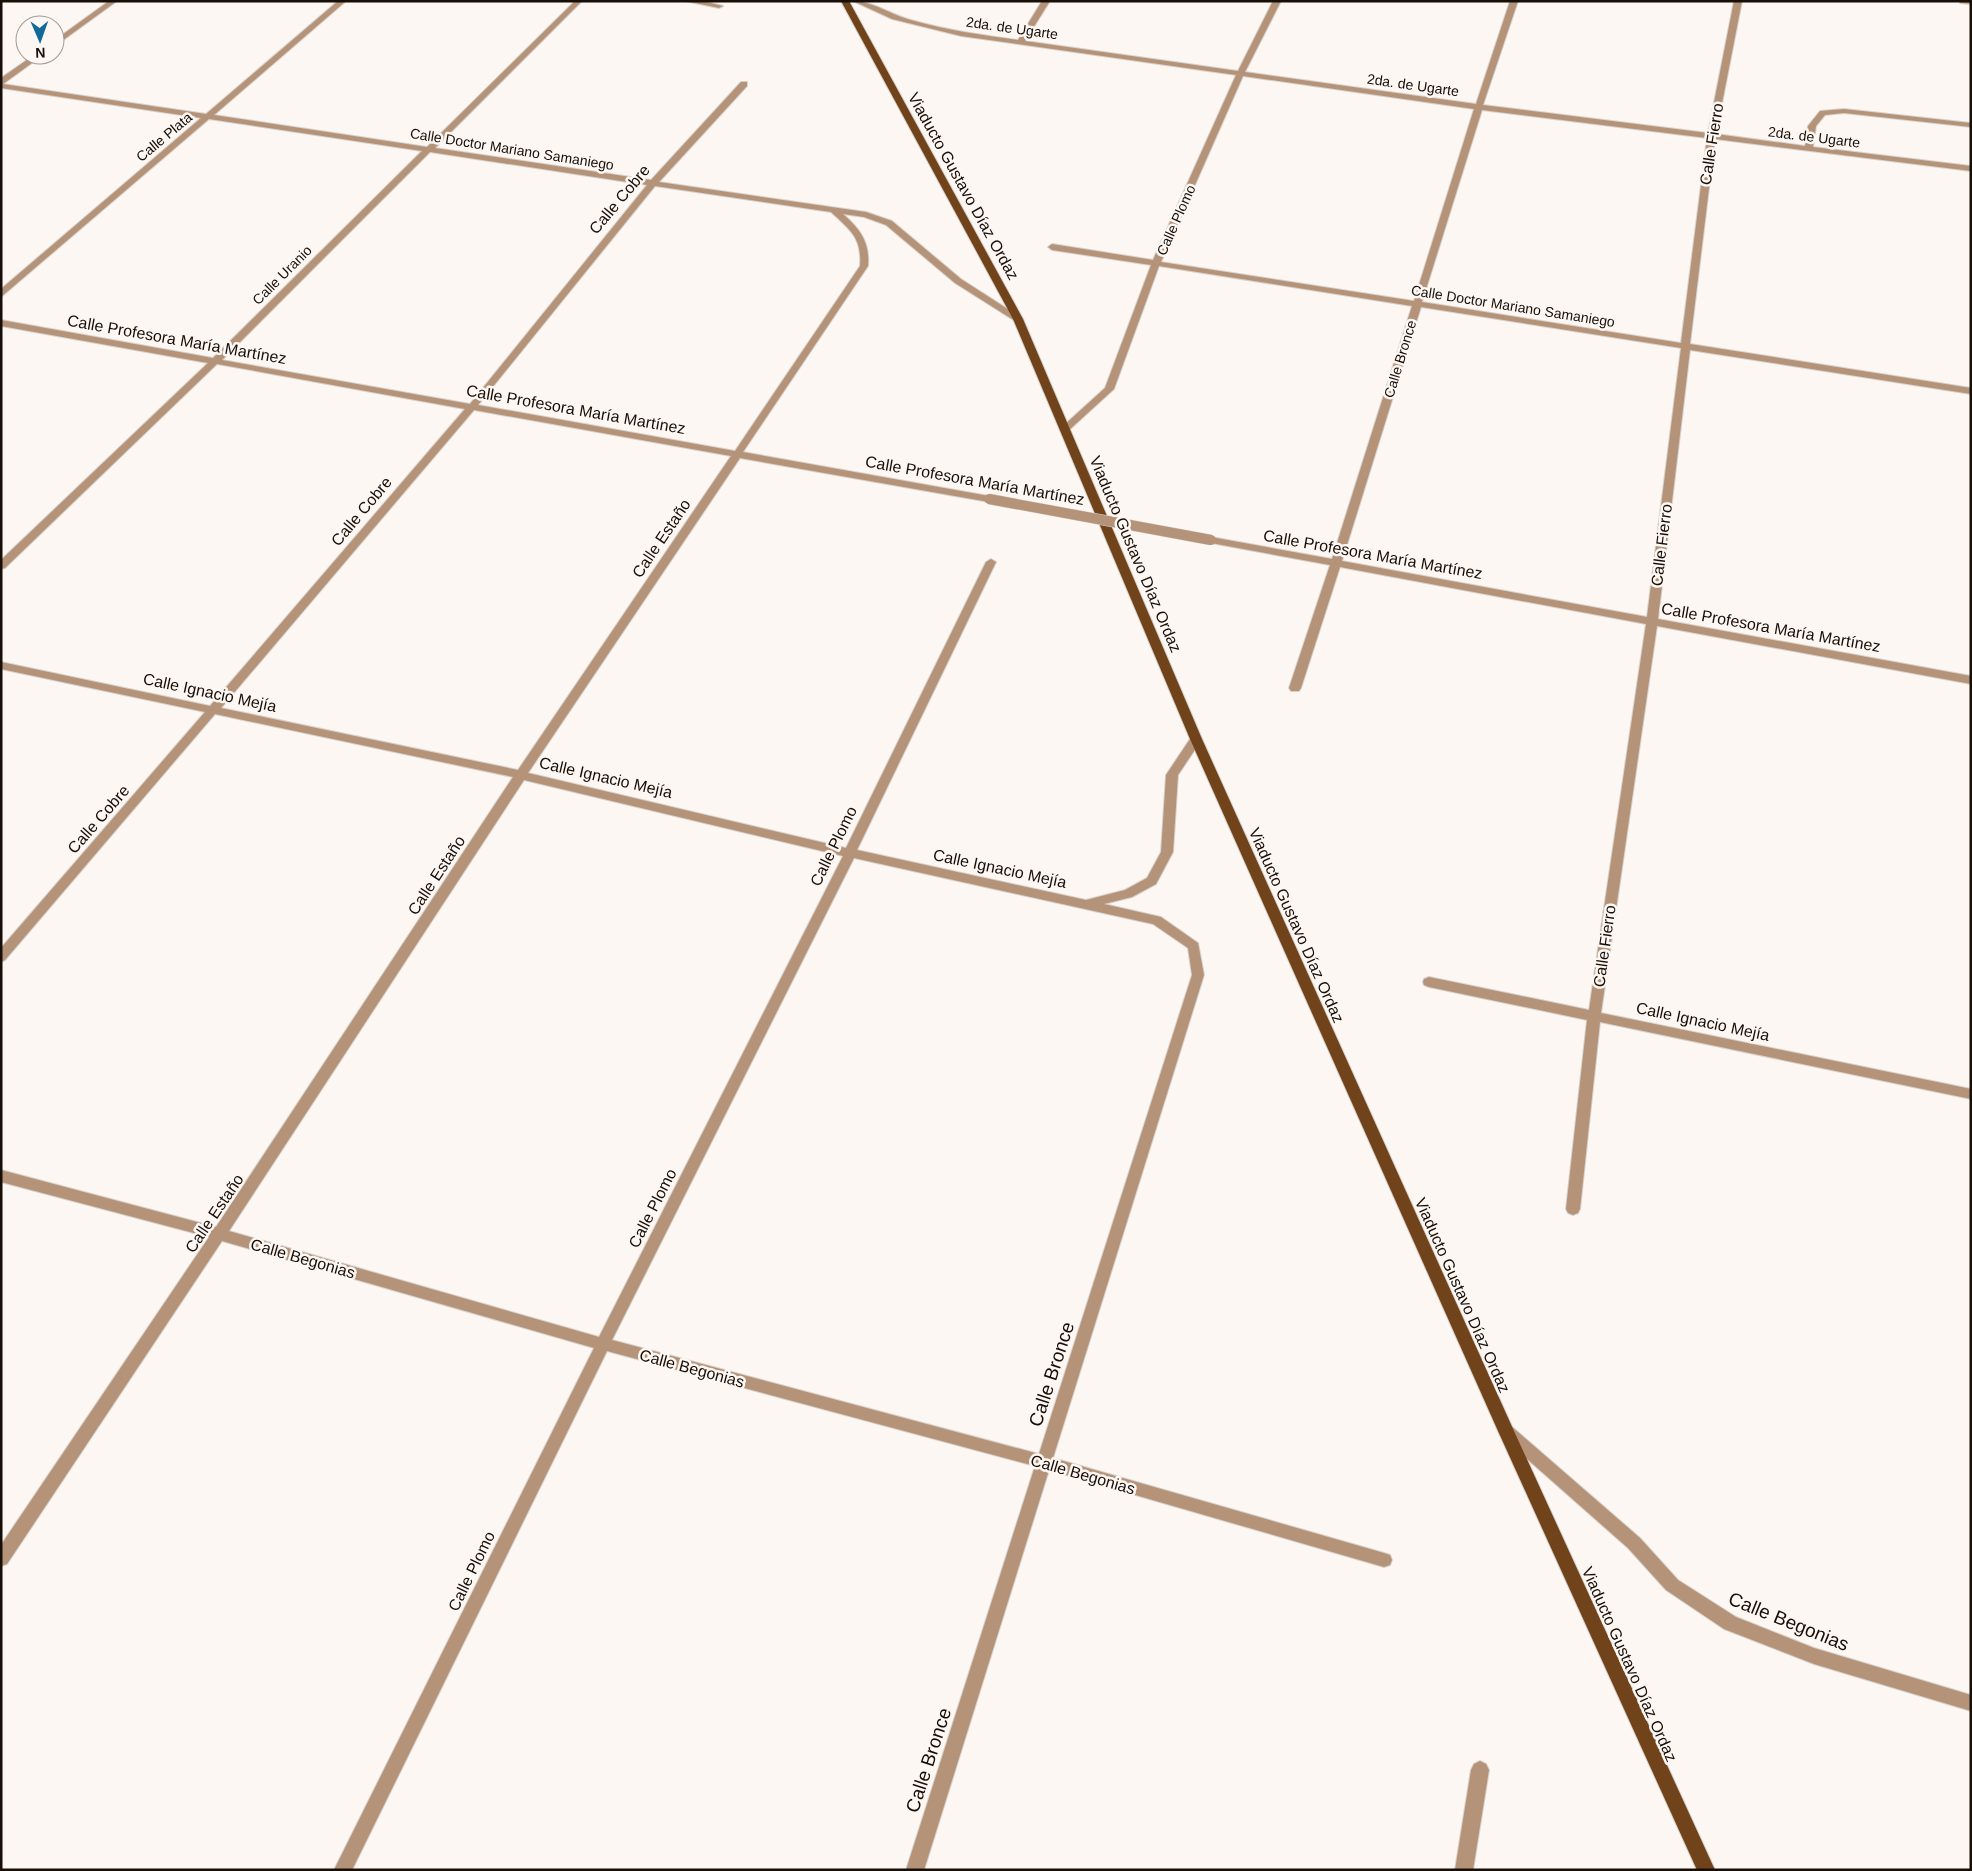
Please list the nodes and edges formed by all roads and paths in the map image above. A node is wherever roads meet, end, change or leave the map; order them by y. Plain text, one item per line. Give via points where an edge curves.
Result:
1 (114, 1) edge
2 (344, 1) edge
3 (579, 1) edge
4 (688, 1) edge
5 (845, 1) edge
6 (856, 1) edge
7 (1046, 1) edge
8 (1277, 1) edge
9 (1514, 1) edge
10 (1738, 1) edge
11 (1963, 1) edge
12 (1971, 2) edge
13 (719, 6) dead end
14 (65, 37) edge
15 (1020, 42) junction
16 (26, 65) edge
17 (1242, 72) junction
18 (1, 84) edge
19 (744, 84) dead end
20 (1478, 107) junction
21 (209, 116) junction
22 (1971, 126) edge
23 (1710, 137) junction
24 (1809, 149) junction
25 (429, 150) junction
26 (1971, 169) edge
27 (652, 184) junction
28 (834, 211) junction
29 (1052, 248) dead end
30 (1156, 264) junction
31 (1, 294) edge
32 (1417, 305) junction
33 (1018, 319) junction
34 (1, 323) edge
35 (1684, 346) junction
36 (214, 362) junction
37 (1971, 391) edge
38 (471, 408) junction
39 (1065, 429) junction
40 (737, 453) junction
41 (991, 562) dead end
42 (1337, 564) junction
43 (1, 566) edge
44 (1652, 622) junction
45 (1, 665) edge
46 (1971, 680) edge
47 (1295, 688) dead end
48 (212, 711) junction
49 (1196, 739) junction
50 (521, 775) junction
51 (850, 853) junction
52 (1085, 904) junction
53 (1194, 946) joint
54 (1, 957) edge
55 (1429, 982) dead end
56 (1594, 1017) junction
57 (1971, 1094) edge
58 (1, 1176) edge
59 (1573, 1209) dead end
60 (219, 1234) junction
61 (603, 1344) junction
62 (1506, 1431) junction
63 (1044, 1462) junction
64 (1, 1559) edge
65 (1384, 1560) dead end
66 (1971, 1703) edge
67 (1480, 1770) dead end
68 (343, 1870) edge
69 (915, 1870) edge
70 (1464, 1870) edge
71 (1706, 1870) edge

1 - 14 street
2 - 21 street, Calle Plata
3 - 25 street, Calle Uranio
4 - 13 street
5 - 33 main road, Viaducto Gustavo Díaz Ordaz
6 - 15 street, 2da. de Ugarte via 888,17 917,25
7 - 15 street
8 - 17 street, Calle Plomo
9 - 20 street, Calle Bronce
10 - 23 street, Calle Fierro
11 - 12 street
15 - 17 street, 2da. de Ugarte
16 - 18 street
17 - 20 street, 2da. de Ugarte
17 - 30 street, Calle Plomo
18 - 21 street, Calle Doctor Mariano Samaniego
19 - 27 street, Calle Cobre
20 - 23 street, 2da. de Ugarte
20 - 32 street, Calle Bronce
21 - 25 street, Calle Doctor Mariano Samaniego
21 - 31 street, Calle Plata
22 - 24 street via 1844,111 1823,113 1812,126
23 - 24 street, 2da. de Ugarte
23 - 35 street, Calle Fierro
24 - 26 street, 2da. de Ugarte
25 - 27 street, Calle Doctor Mariano Samaniego
25 - 36 street, Calle Uranio
27 - 28 street, Calle Doctor Mariano Samaniego
27 - 38 street, Calle Cobre
28 - 33 street, Calle Doctor Mariano Samaniego via 866,215 890,223 958,281
28 - 40 street, Calle Estaño via 854,228 863,241 866,252 864,266
29 - 30 street, Calle Doctor Mariano Samaniego
30 - 32 street, Calle Doctor Mariano Samaniego
30 - 39 street, Calle Plomo via 1109,389
32 - 35 street, Calle Doctor Mariano Samaniego
32 - 42 street, Calle Bronce
33 - 39 main road, Viaducto Gustavo Díaz Ordaz
34 - 36 street, Calle Profesora María Martínez
35 - 37 street, Calle Doctor Mariano Samaniego
35 - 44 street, Calle Fierro
36 - 38 street, Calle Profesora María Martínez
36 - 43 street, Calle Uranio
38 - 40 street, Calle Profesora María Martínez
38 - 48 street, Calle Cobre
39 - 49 main road, Viaducto Gustavo Díaz Ordaz
40 - 42 street, Calle Profesora María Martínez, bridge
40 - 50 street, Calle Estaño
41 - 51 street, Calle Plomo
42 - 44 street, Calle Profesora María Martínez
42 - 47 street, Calle Bronce
44 - 46 street, Calle Profesora María Martínez
44 - 56 street, Calle Fierro
45 - 48 street, Calle Ignacio Mejía
48 - 50 street, Calle Ignacio Mejía
48 - 54 street, Calle Cobre
49 - 52 street via 1172,775 1167,852 1152,881 1128,894
49 - 62 main road, Viaducto Gustavo Díaz Ordaz
50 - 51 street, Calle Ignacio Mejía
50 - 60 street, Calle Estaño
51 - 52 street, Calle Ignacio Mejía
51 - 61 street, Calle Plomo
52 - 53 street, Calle Ignacio Mejía via 1157,920
53 - 63 street, Calle Bronce via 1198,976
55 - 56 street, Calle Ignacio Mejía
56 - 57 street, Calle Ignacio Mejía
56 - 59 street, Calle Fierro
58 - 60 street, Calle Begonias
60 - 61 street, Calle Begonias
60 - 64 street, Calle Estaño
61 - 63 street, Calle Begonias
61 - 68 street, Calle Plomo
62 - 66 street, Calle Begonias via 1634,1543 1672,1585 1730,1623 1814,1656
62 - 71 main road, Viaducto Gustavo Díaz Ordaz
63 - 65 street, Calle Begonias
63 - 69 street, Calle Bronce
67 - 70 street

